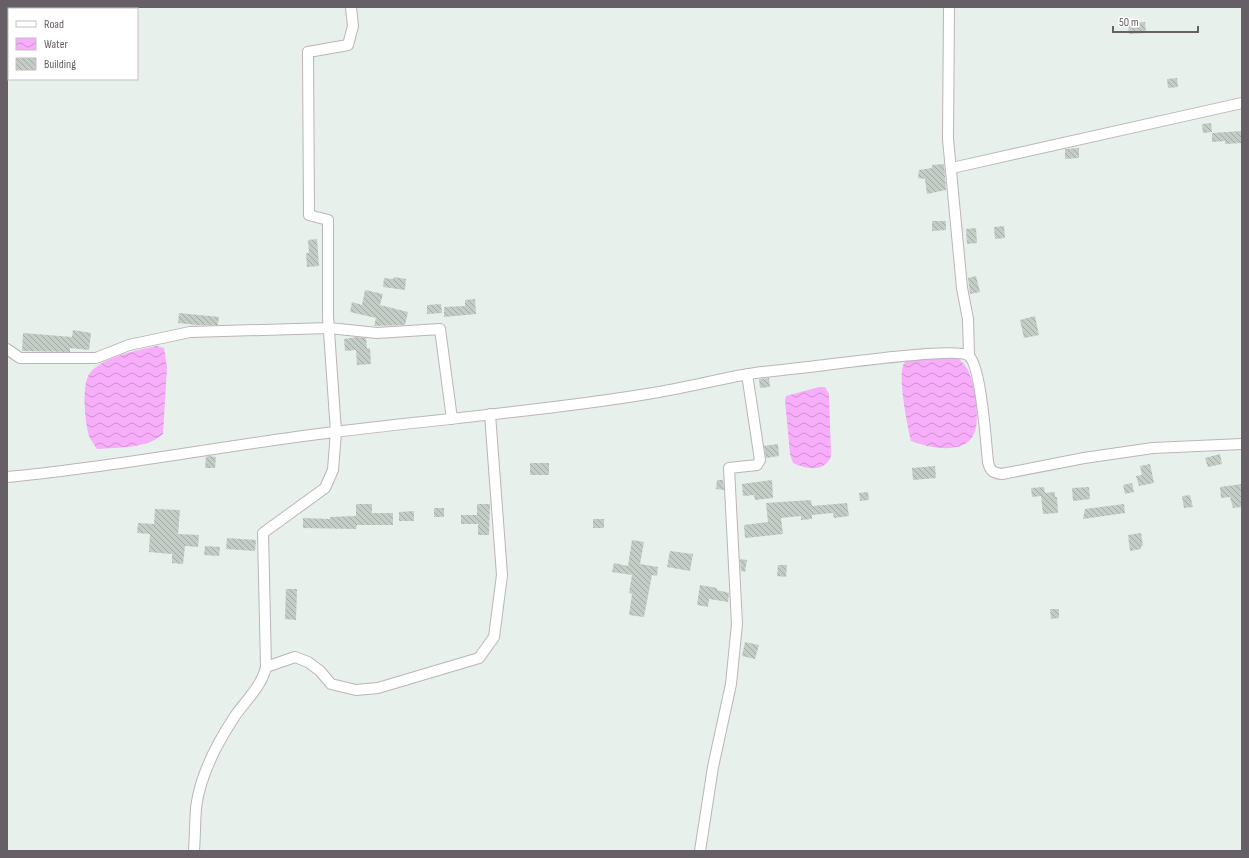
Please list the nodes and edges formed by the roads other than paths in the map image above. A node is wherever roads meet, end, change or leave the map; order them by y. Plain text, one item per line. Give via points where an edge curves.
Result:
1 (351, 7) edge
2 (949, 7) edge
3 (1242, 103) edge
4 (952, 168) junction
5 (329, 328) junction
6 (7, 349) edge
7 (969, 356) junction
8 (747, 374) junction
9 (490, 414) junction
10 (452, 419) junction
11 (336, 432) junction
12 (1242, 444) edge
13 (7, 478) edge
14 (266, 667) junction
15 (194, 851) edge
16 (700, 851) edge

1 - 5 street via 353,26 348,45 308,52 309,215 328,220
2 - 4 street via 948,139
3 - 4 street
4 - 7 street via 962,288 968,319
5 - 6 street via 190,332 130,345 96,358 20,358
5 - 10 street via 377,333 440,329
5 - 11 street
7 - 8 street via 960,352
7 - 12 street via 978,378 988,462 995,474 1153,448
8 - 9 street via 647,394
8 - 16 street via 760,460 757,465 729,468 737,624 730,684
9 - 10 street
9 - 14 street via 502,575 494,637 479,658 378,688 356,690 331,684 320,671 296,657
10 - 11 street
11 - 13 street
11 - 14 street via 333,470 324,488 263,534
14 - 15 street via 263,678 235,716 207,769 196,807

